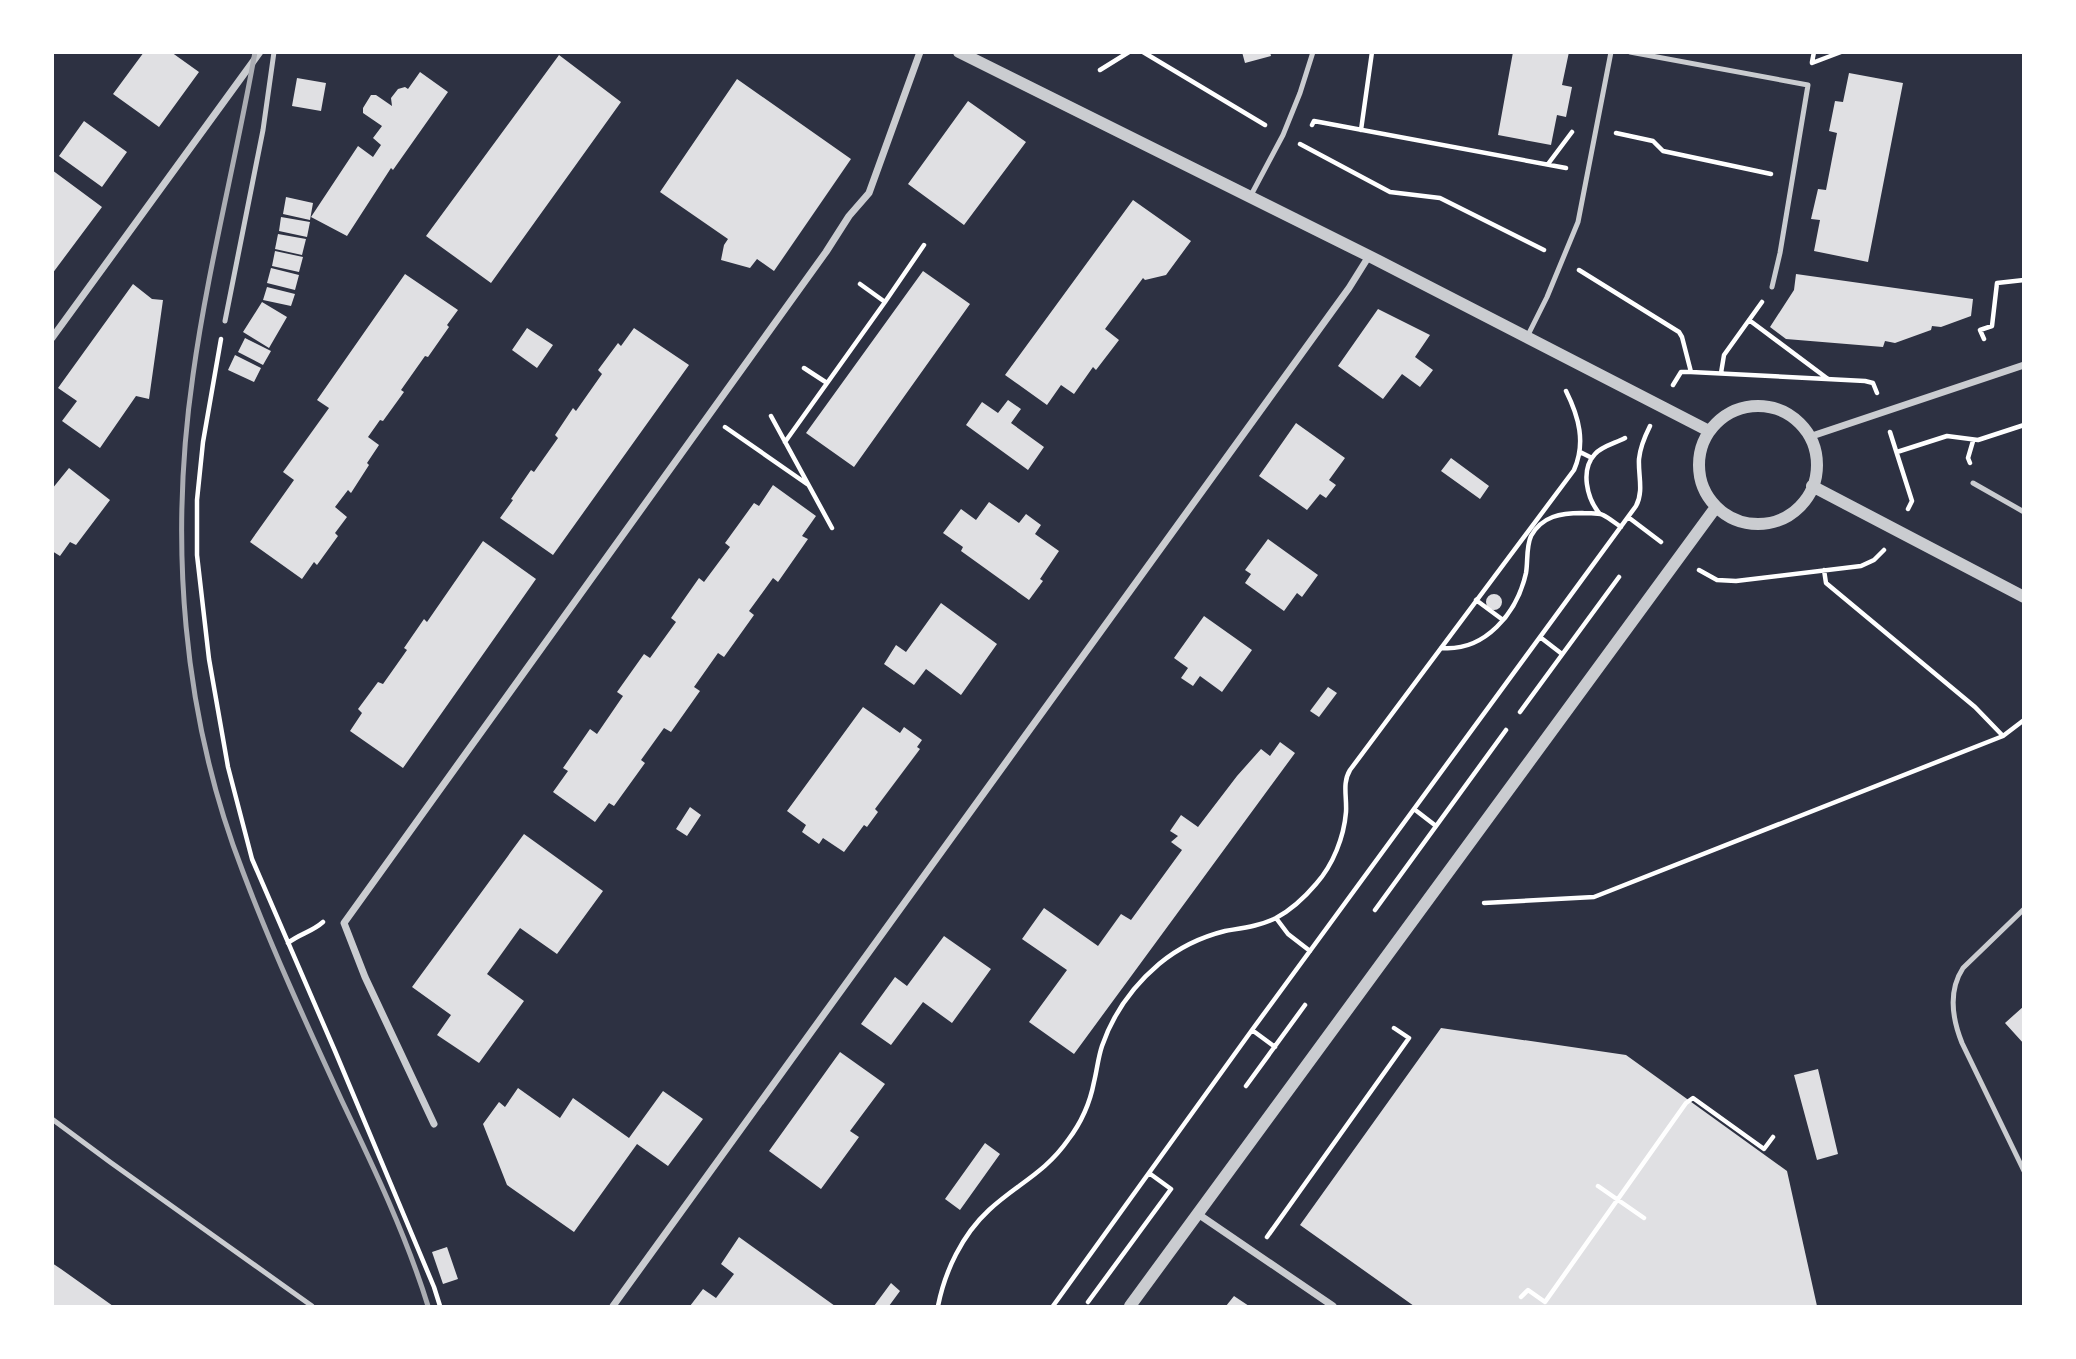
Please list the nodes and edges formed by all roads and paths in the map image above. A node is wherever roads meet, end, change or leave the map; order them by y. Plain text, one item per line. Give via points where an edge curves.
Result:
1 (260, 52) edge
2 (274, 52) edge
3 (920, 52) edge
4 (959, 52) edge
5 (1129, 52) edge
6 (1143, 52) edge
7 (1313, 52) edge
8 (1372, 52) edge
9 (1612, 52) edge
10 (1630, 52) edge
11 (1814, 52) edge
12 (1812, 63) dead end
13 (1100, 70) dead end
14 (1574, 121) dead end
15 (1269, 127) dead end
16 (1361, 130) junction
17 (1597, 130) junction
18 (1547, 165) junction
19 (1588, 172) junction
20 (1792, 178) junction
21 (1250, 197) junction
22 (924, 245) dead end
23 (1369, 256) junction
24 (1562, 260) junction
25 (2024, 280) edge
26 (860, 284) dead end
27 (1772, 287) joint
28 (886, 302) junction
29 (1749, 320) junction
30 (225, 321) joint
31 (52, 338) edge
32 (1527, 338) junction
33 (1984, 339) dead end
34 (2024, 365) edge
35 (804, 368) dead end
36 (1691, 372) junction
37 (1721, 373) junction
38 (1828, 379) junction
39 (827, 383) junction
40 (1671, 388) dead end
41 (1566, 391) dead end
42 (1878, 396) dead end
43 (709, 415) junction
44 (771, 416) dead end
45 (1651, 423) dead end
46 (2024, 425) edge
47 (1889, 430) dead end
48 (1709, 431) junction
49 (1809, 437) junction
50 (1625, 438) dead end
51 (785, 442) junction
52 (1580, 452) junction
53 (1897, 452) junction
54 (1592, 457) junction
55 (1973, 483) dead end
56 (807, 485) junction
57 (1812, 486) junction
58 (1717, 507) junction
59 (1906, 512) dead end
60 (2024, 512) edge
61 (1600, 513) junction
62 (1628, 517) junction
63 (1533, 523) junction
64 (1539, 527) junction
65 (1621, 527) junction
66 (832, 528) dead end
67 (1664, 543) dead end
68 (1886, 548) dead end
69 (1696, 569) dead end
70 (1824, 570) junction
71 (1619, 577) dead end
72 (2024, 597) edge
73 (1476, 600) junction
74 (1503, 620) junction
75 (1540, 637) junction
76 (1441, 648) junction
77 (1562, 654) junction
78 (1520, 712) dead end
79 (2024, 720) edge
80 (1506, 730) dead end
81 (2003, 736) junction
82 (1414, 809) junction
83 (1436, 826) junction
84 (1484, 903) dead end
85 (2024, 909) edge
86 (1374, 910) dead end
87 (1276, 918) junction
88 (344, 923) junction
89 (288, 943) junction
90 (1310, 951) junction
91 (1305, 1005) dead end
92 (1394, 1028) dead end
93 (1252, 1030) junction
94 (1275, 1047) junction
95 (1245, 1086) dead end
96 (52, 1118) edge
97 (434, 1124) dead end
98 (1773, 1137) dead end
99 (2024, 1171) edge
100 (1149, 1173) junction
101 (1598, 1186) dead end
102 (1617, 1200) junction
103 (1198, 1214) junction
104 (1644, 1218) dead end
105 (1267, 1238) dead end
106 (1521, 1297) dead end
107 (1088, 1302) dead end
108 (312, 1307) edge
109 (440, 1307) edge
110 (613, 1307) edge
111 (938, 1307) edge
112 (1053, 1307) edge
113 (1130, 1307) edge
114 (1332, 1307) edge

1 - 31 street
2 - 30 lane
3 - 43 street via 869,193
4 - 21 street
5 - 13 path
6 - 15 path
7 - 21 lane via 1283,135
8 - 16 path
9 - 17 lane
10 - 20 lane via 1808,85
11 - 12 path
14 - 18 path via 1572,134
16 - 18 path
16 - 24 path via 1314,121 1300,144 1390,192 1440,198
17 - 19 lane
17 - 20 path via 1653,141 1663,151
18 - 19 path
19 - 24 lane via 1578,222
20 - 27 lane
21 - 23 street
22 - 28 path
23 - 32 street
23 - 110 street
24 - 32 lane
24 - 36 path via 1679,332
25 - 33 path via 1997,282 1992,326 1980,330
26 - 28 path
27 - 29 path
28 - 39 path
29 - 37 path via 1724,355
29 - 38 path
30 - 89 path via 202,442 197,555 228,767 252,859
32 - 48 street
34 - 49 street
35 - 39 path
36 - 37 path
36 - 40 path via 1681,372
37 - 38 path
38 - 42 path via 1873,383
39 - 51 path
41 - 52 path via 1580,431
43 - 56 path
43 - 88 street
44 - 51 path
45 - 62 path via 1640,450 1641,495
46 - 53 path via 1978,440 1947,436
47 - 53 path
48 - 49 street via 1734,411 1755,406 1787,413
48 - 58 street via 1699,464 1703,487
49 - 57 street via 1816,461
50 - 54 path
51 - 56 path
52 - 54 path
52 - 63 path via 1574,470
53 - 59 path via 1912,501
54 - 61 path via 1588,493
55 - 60 lane
56 - 66 path
57 - 58 street via 1791,513 1770,522 1747,523
57 - 72 street
58 - 103 street
61 - 64 path via 1558,514
61 - 65 path
62 - 65 path
62 - 67 path
63 - 64 path
63 - 73 path
64 - 74 path via 1531,537 1518,598
65 - 75 path
68 - 70 path via 1861,566
69 - 70 path via 1726,581
70 - 81 path via 1826,583 1975,707
71 - 77 path
73 - 74 path
73 - 76 path
74 - 76 path via 1476,641
75 - 77 path
75 - 82 path
76 - 87 path via 1346,776 1346,813 1326,870 1309,893
77 - 78 path
79 - 81 path
80 - 83 path
81 - 84 path via 1594,897
82 - 83 path
82 - 90 path
83 - 86 path
85 - 99 lane via 1963,968 1952,995 1962,1043
87 - 90 path
87 - 111 path via 1188,945 1133,989 1107,1032 1091,1094 1069,1140 969,1233 949,1267
88 - 89 path via 330,916
88 - 97 street
89 - 109 path
90 - 93 path
91 - 94 path
92 - 105 path via 1409,1038
93 - 94 path
93 - 100 path
94 - 95 path
96 - 108 lane
98 - 102 path via 1764,1149 1693,1098
100 - 107 path via 1171,1189
100 - 112 path
101 - 102 path
102 - 104 path
102 - 106 path via 1545,1302 1528,1290
103 - 113 street
103 - 114 street

